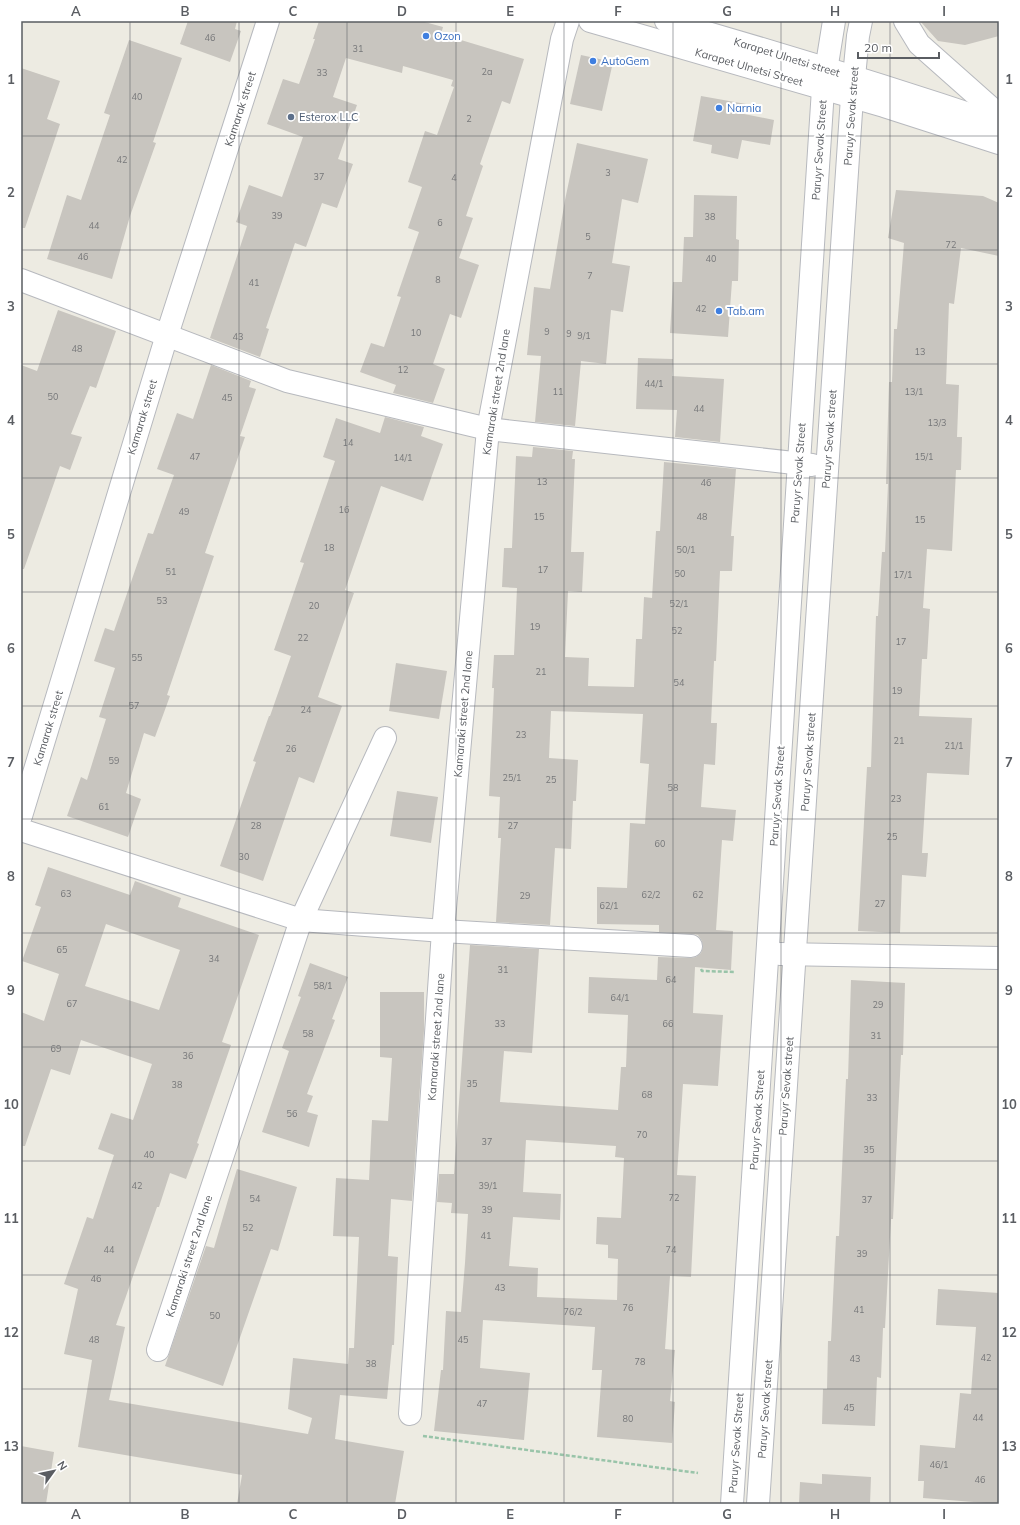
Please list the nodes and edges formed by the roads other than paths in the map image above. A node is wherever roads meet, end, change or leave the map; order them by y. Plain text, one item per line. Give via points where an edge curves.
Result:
1 (268, 21) edge
2 (568, 21) edge
3 (590, 21) edge
4 (666, 21) edge
5 (834, 21) edge
6 (861, 21) edge
7 (905, 21) edge
8 (824, 79) junction
9 (853, 87) junction
10 (999, 115) edge
11 (999, 124) edge
12 (999, 143) edge
13 (21, 280) edge
14 (167, 335) junction
15 (488, 429) junction
16 (799, 463) junction
17 (827, 466) junction
18 (385, 738) dead end
19 (21, 816) edge
20 (21, 830) edge
21 (301, 920) junction
22 (443, 931) junction
23 (691, 946) dead end
24 (767, 954) junction
25 (795, 954) junction
26 (999, 958) edge
27 (158, 1350) dead end
28 (410, 1414) road end
29 (732, 1504) edge
30 (758, 1504) edge

1 - 14 street, Kamarak street
2 - 15 street, Kamaraki street 2nd lane via 562,39
3 - 8 street, Karapet Ulnetsi Street
4 - 8 street, Karapet Ulnetsi street
5 - 8 street
6 - 9 street, Paruyr Sevak street
7 - 10 street via 919,44
8 - 9 street, Karapet Ulnetsi Street
8 - 16 street, Paruyr Sevak Street
9 - 11 street, Karapet Ulnetsi street via 927,100
9 - 12 street, Karapet Ulnetsi Street
9 - 17 street, Paruyr Sevak street
13 - 14 street
14 - 15 street via 287,381
14 - 19 street, Kamarak street
15 - 16 street
15 - 22 street, Kamaraki street 2nd lane
16 - 17 street
16 - 24 street, Paruyr Sevak Street
17 - 25 street, Paruyr Sevak street
18 - 21 street, Kamaraki street 2nd lane
20 - 21 street
21 - 22 street
21 - 27 street, Kamaraki street 2nd lane
22 - 23 street
22 - 28 street, Kamaraki street 2nd lane
24 - 25 street
24 - 29 street, Paruyr Sevak Street
25 - 26 street
25 - 30 street, Paruyr Sevak street

